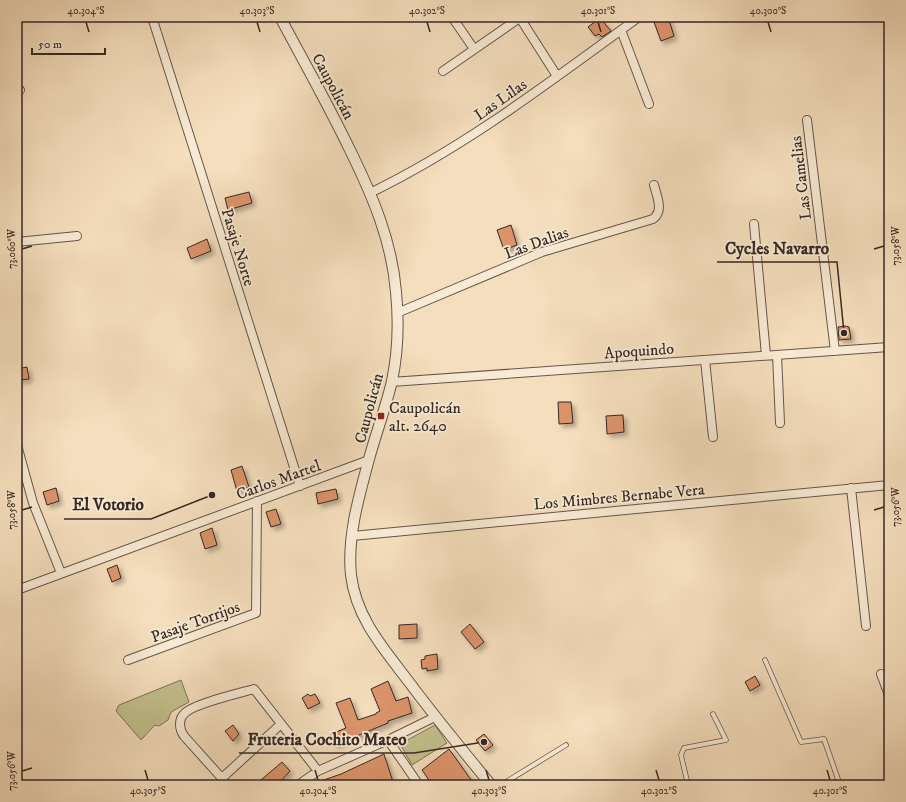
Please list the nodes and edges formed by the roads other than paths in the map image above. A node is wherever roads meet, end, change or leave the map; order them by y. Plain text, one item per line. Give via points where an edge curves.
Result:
1 (152, 17) edge
2 (280, 17) edge
3 (452, 17) edge
4 (639, 17) edge
5 (520, 18) edge
6 (621, 30) junction
7 (474, 49) junction
8 (443, 71) dead end
9 (557, 76) junction
10 (649, 104) dead end
11 (807, 120) dead end
12 (654, 185) dead end
13 (370, 193) junction
14 (754, 224) dead end
15 (77, 236) dead end
16 (17, 242) edge
17 (397, 313) junction
18 (889, 347) edge
19 (835, 350) junction
20 (766, 355) junction
21 (776, 355) junction
22 (706, 360) junction
23 (392, 382) junction
24 (780, 423) dead end
25 (713, 437) dead end
26 (17, 445) edge
27 (369, 460) junction
28 (889, 485) edge
29 (300, 486) junction
30 (852, 488) junction
31 (257, 501) junction
32 (352, 536) junction
33 (61, 573) junction
34 (17, 590) edge
35 (866, 626) dead end
36 (128, 660) dead end
37 (765, 660) dead end
38 (881, 674) dead end
39 (889, 695) edge
40 (713, 714) dead end
41 (435, 717) junction
42 (281, 724) junction
43 (388, 740) junction
44 (566, 745) dead end
45 (318, 771) junction
46 (222, 778) junction
47 (228, 785) edge
48 (298, 785) edge
49 (419, 785) edge
50 (491, 785) edge
51 (501, 785) edge
52 (688, 785) edge
53 (840, 785) edge

1 - 29 street, Pasaje Norte
2 - 13 street, Caupolicán via 333,114
3 - 7 street
4 - 6 street, Las Lilas
5 - 7 street
5 - 9 street
6 - 9 street, Las Lilas
6 - 10 street
7 - 8 street
9 - 13 street, Las Lilas via 446,152
11 - 19 street, Las Camelias
12 - 17 street, Las Dalias via 660,210 658,216 653,219 542,252
13 - 17 street, Caupolicán via 390,252
14 - 20 street
15 - 16 street
17 - 23 street, Caupolicán
18 - 19 street, Apoquindo
19 - 21 street, Apoquindo
20 - 21 street, Apoquindo
20 - 22 street, Apoquindo
21 - 24 street
22 - 23 street, Apoquindo
22 - 25 street
23 - 27 street, Caupolicán
26 - 33 street via 33,503
27 - 29 street, Carlos Martel
27 - 32 street, Caupolicán
28 - 30 street, Los Mimbres Bernabe Vera
29 - 31 street, Carlos Martel
30 - 32 street, Los Mimbres Bernabe Vera
30 - 35 street
31 - 33 street, Carlos Martel
31 - 36 street, Pasaje Torrijos via 256,613
32 - 41 street, Caupolicán via 352,578 363,617
33 - 34 street, Carlos Martel
37 - 53 lane via 801,742 824,738
38 - 39 street
40 - 52 lane via 726,740 687,746 682,750
41 - 43 street
41 - 50 street, Caupolicán
42 - 45 street
42 - 46 street
42 - 46 street via 254,689 186,712 181,720 182,732
43 - 45 street
43 - 49 street
44 - 51 lane
45 - 48 street
46 - 47 street

